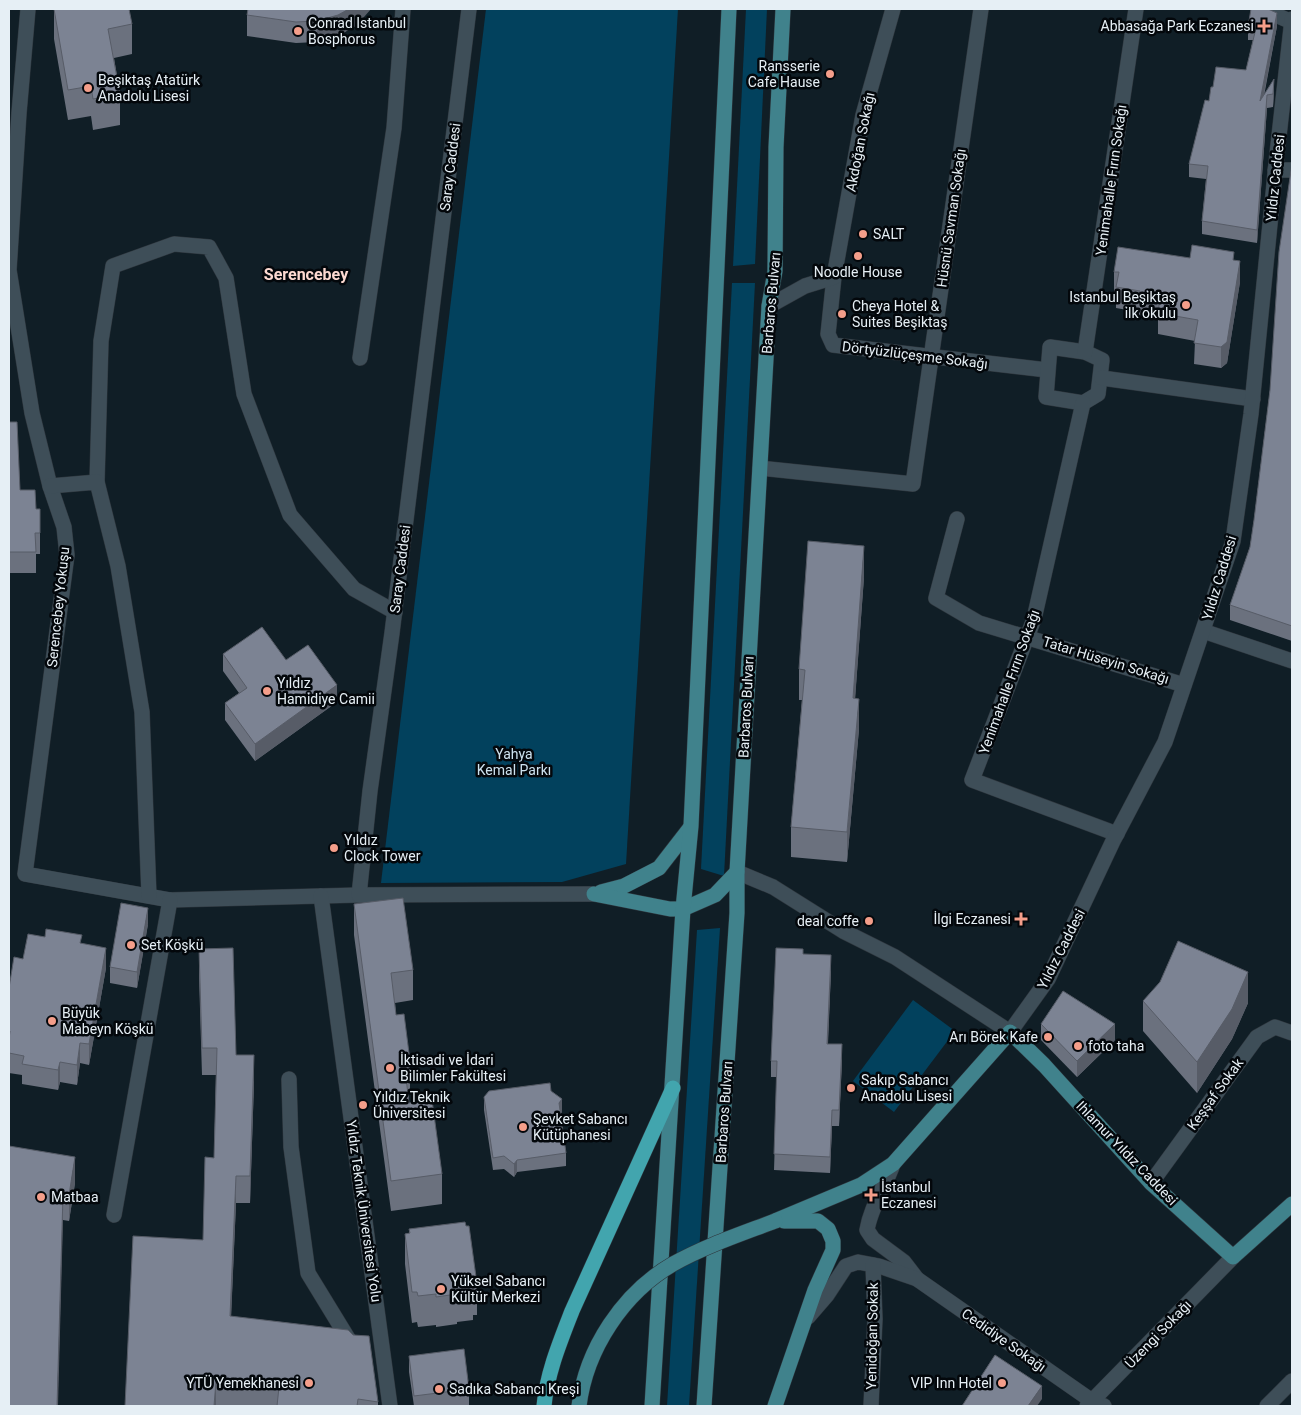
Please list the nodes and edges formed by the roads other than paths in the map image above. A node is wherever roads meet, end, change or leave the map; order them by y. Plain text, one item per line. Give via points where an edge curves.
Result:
1 (28, 9) edge
2 (403, 9) edge
3 (470, 9) edge
4 (729, 9) edge
5 (783, 9) edge
6 (893, 9) edge
7 (981, 9) edge
8 (1136, 9) edge
9 (1262, 9) edge
10 (1292, 21) edge
11 (1275, 170) junction
12 (1292, 170) edge
13 (9, 270) edge
14 (834, 277) junction
15 (769, 306) junction
16 (1085, 352) junction
17 (931, 357) junction
18 (360, 358) dead end
19 (1047, 370) junction
20 (1102, 378) junction
21 (1253, 399) junction
22 (1083, 403) junction
23 (760, 468) junction
24 (97, 482) junction
25 (50, 486) junction
26 (957, 519) dead end
27 (395, 612) junction
28 (1203, 631) junction
29 (1028, 636) junction
30 (1292, 661) edge
31 (1184, 685) junction
32 (691, 826) junction
33 (1117, 834) junction
34 (737, 872) junction
35 (594, 894) junction
36 (149, 896) junction
37 (321, 896) junction
38 (359, 896) junction
39 (170, 900) junction
40 (683, 909) junction
41 (1010, 1032) junction
42 (1292, 1032) edge
43 (289, 1079) dead end
44 (673, 1088) junction
45 (892, 1164) junction
46 (1151, 1182) junction
47 (1292, 1204) edge
48 (114, 1216) dead end
49 (775, 1221) junction
50 (1233, 1257) junction
51 (873, 1265) junction
52 (917, 1279) junction
53 (808, 1317) junction
54 (372, 1355) junction
55 (1292, 1380) edge
56 (1094, 1405) edge
57 (390, 1406) edge
58 (544, 1406) edge
59 (579, 1406) edge
60 (652, 1406) edge
61 (704, 1406) edge
62 (776, 1406) edge
63 (871, 1406) edge
64 (1267, 1406) edge

1 - 13 street, Serencebey Yokuşu
2 - 18 street via 394,128
3 - 27 street, Saray Caddesi
4 - 32 main road
5 - 15 main road, Barbaros Bulvarı via 776,147 775,271
6 - 14 street, Akdoğan Sokağı via 863,115
7 - 17 street, Hüsnü Savman Sokağı
8 - 16 street, Yenimahalle Fırın Sokağı
9 - 10 street
10 - 11 street, Yıldız Caddesi
11 - 12 street
11 - 21 street, Yıldız Caddesi
13 - 25 street, Serencebey Yokuşu via 32,413
14 - 15 street via 805,286
14 - 17 street, Dörtyüzlüçeşme Sokağı via 828,334 833,345
15 - 23 main road, Barbaros Bulvarı
16 - 19 street via 1050,347
16 - 20 street via 1102,360
17 - 19 street, Dörtyüzlüçeşme Sokağı
17 - 23 street, Hüsnü Savman Sokağı via 913,484
19 - 22 street via 1046,397
20 - 21 street
20 - 22 street via 1098,394
21 - 28 street, Yıldız Caddesi via 1233,541
22 - 29 street, Yenimahalle Fırın Sokağı
23 - 34 main road, Barbaros Bulvarı
24 - 25 street
24 - 27 street via 101,341 113,266 174,244 209,247 226,278 244,394 290,515 354,589
24 - 36 street via 118,566 142,712
25 - 36 street, Serencebey Yokuşu via 64,527 67,555 25,874
26 - 29 street, Tatar Hüseyin Sokağı via 936,598 979,623
27 - 38 street, Saray Caddesi
28 - 30 street
28 - 31 street, Yıldız Caddesi
29 - 31 street, Tatar Hüseyin Sokağı
29 - 33 street, Yenimahalle Fırın Sokağı via 972,780
31 - 33 street, Yıldız Caddesi via 1165,742
32 - 35 main road via 659,868 624,886
32 - 40 main road
33 - 41 street, Yıldız Caddesi via 1048,979
34 - 40 main road via 715,895
34 - 41 street via 772,887 895,957
34 - 61 main road, Barbaros Bulvarı
35 - 38 street
35 - 40 main road
36 - 39 street, Serencebey Yokuşu
37 - 38 street, Serencebey Yokuşu
37 - 39 street, Serencebey Yokuşu
37 - 54 street, Yıldız Teknik Üniversitesi Yolu
39 - 48 street
40 - 44 main road
41 - 45 main road, Yıldız Caddesi
41 - 46 main road, Ihlamur Yıldız Caddesi
42 - 46 street, Keşşaf Sokak via 1274,1027 1257,1037
43 - 54 street via 291,1147 308,1272 357,1354
44 - 58 highway via 572,1311 557,1348
44 - 60 main road
45 - 49 main road, Yıldız Caddesi via 861,1185
45 - 52 street, Cedidiye Sokağı via 887,1182 870,1214 867,1230 904,1262
46 - 50 main road, Ihlamur Yıldız Caddesi
47 - 50 main road
49 - 53 main road via 818,1221 828,1229 833,1241 833,1250
49 - 59 main road, Yıldız Caddesi, bridge via 673,1264 644,1286 612,1322 595,1352
50 - 56 street, Üzengi Sokağı
51 - 52 street, Cedidiye Sokağı
51 - 53 street, Cedidiye Sokağı via 858,1262 846,1266
51 - 63 street, Yenidoğan Sokak via 875,1319
52 - 56 street, Cedidiye Sokağı
53 - 62 main road
54 - 57 street, Yıldız Teknik Üniversitesi Yolu
55 - 64 street

